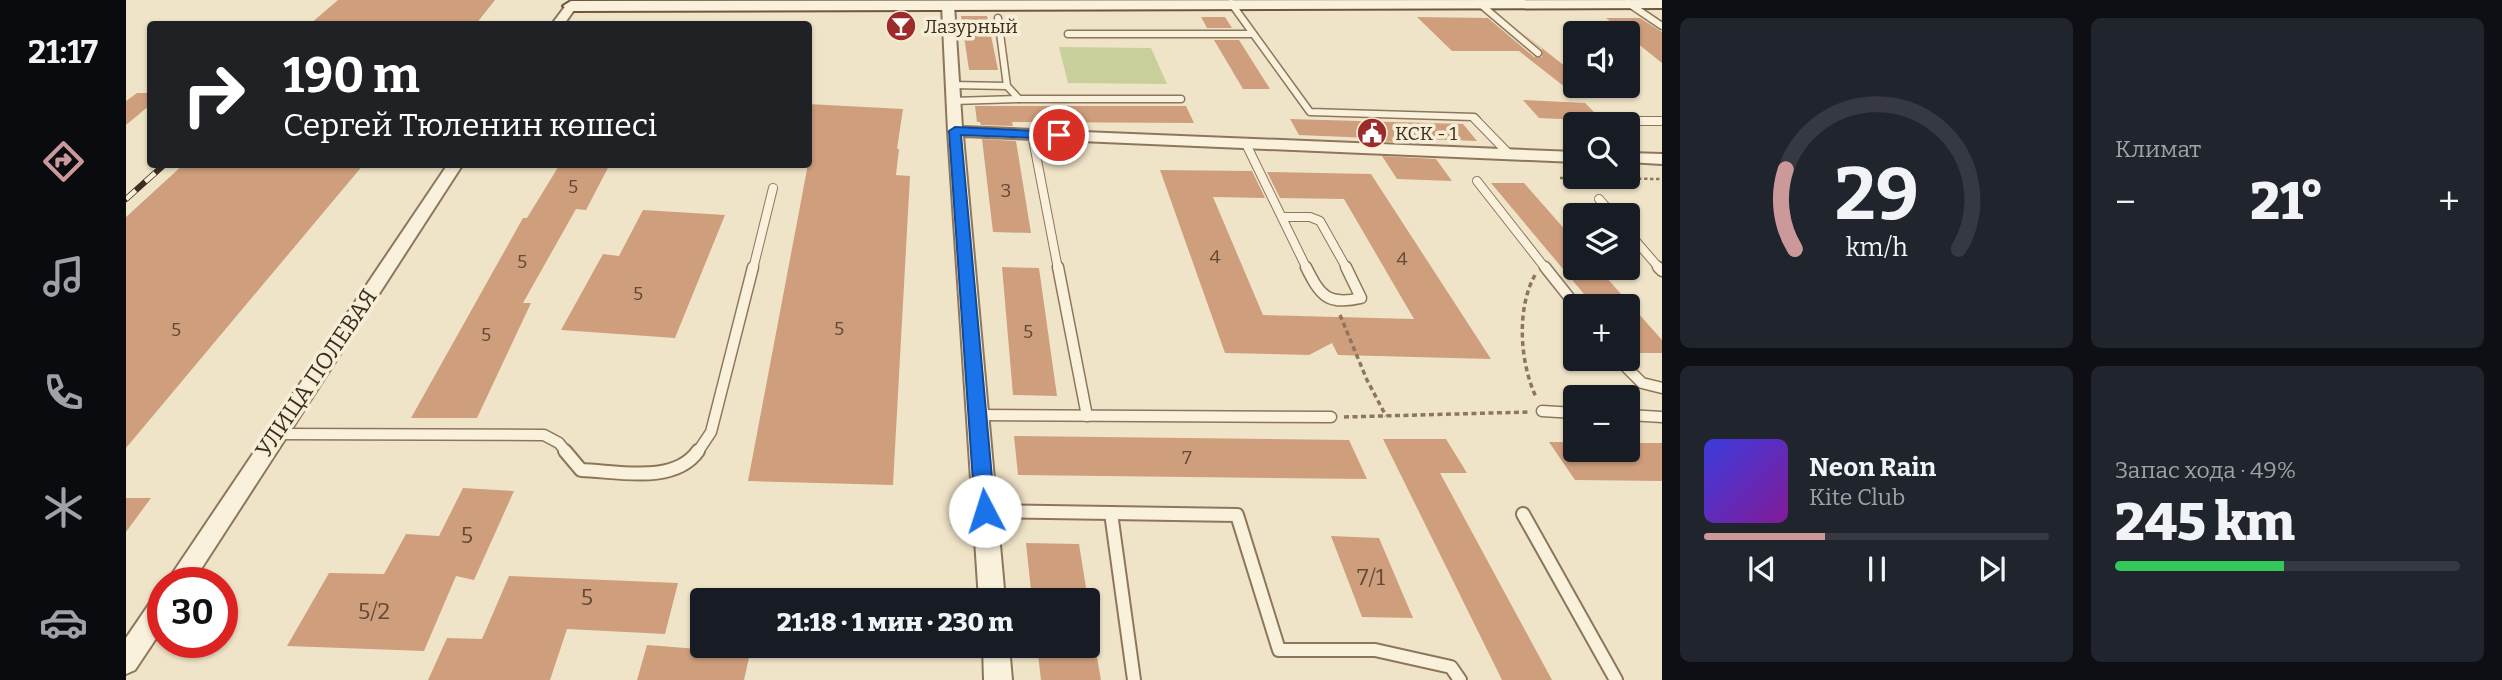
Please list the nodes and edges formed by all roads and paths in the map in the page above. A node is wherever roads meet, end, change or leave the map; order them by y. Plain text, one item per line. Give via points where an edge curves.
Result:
1 (1398, 1) edge
2 (946, 2) edge
3 (1159, 2) edge
4 (1226, 2) edge
5 (573, 3) edge
6 (1479, 3) junction
7 (1628, 3) junction
8 (1662, 3) edge
9 (998, 18) dead end
10 (560, 21) edge
11 (1662, 26) edge
12 (1068, 34) dead end
13 (1253, 34) junction
14 (1538, 53) dead end
15 (1007, 86) junction
16 (953, 93) junction
17 (1019, 99) junction
18 (1181, 99) dead end
19 (1640, 121) dead end
20 (1662, 121) edge
21 (955, 131) junction
22 (1032, 134) junction
23 (1246, 144) junction
24 (1510, 155) junction
25 (1563, 157) edge
26 (1640, 158) edge
27 (1662, 159) edge
28 (453, 168) edge
29 (1560, 178) dead end
30 (1662, 179) edge
31 (1477, 181) dead end
32 (773, 188) dead end
33 (1599, 199) dead end
34 (1602, 203) edge
35 (1283, 217) junction
36 (1640, 246) edge
37 (1544, 265) junction
38 (1662, 271) edge
39 (1567, 294) edge
40 (1334, 300) junction
41 (1627, 371) edge
42 (1662, 388) edge
43 (1542, 411) junction
44 (1563, 412) edge
45 (977, 415) junction
46 (1087, 416) junction
47 (1386, 416) junction
48 (1640, 416) edge
49 (1662, 417) edge
50 (1331, 418) joint
51 (276, 434) junction
52 (985, 511) junction
53 (1111, 513) junction
54 (1523, 514) dead end
55 (189, 567) edge
56 (991, 588) edge
57 (147, 629) edge
58 (997, 658) edge
59 (126, 661) edge
60 (998, 680) edge
61 (1134, 680) edge
62 (1460, 680) edge
63 (1616, 680) edge

1 - 4 street
1 - 6 street
2 - 3 street
2 - 5 street
2 - 16 street
3 - 4 street
4 - 13 lane
5 - 10 street
6 - 7 street
6 - 14 lane
7 - 8 street
7 - 11 lane
9 - 15 lane
12 - 13 lane
13 - 24 lane via 1310,113 1474,117
15 - 16 lane
15 - 17 lane
16 - 17 lane
16 - 21 street
17 - 18 lane
19 - 20 lane
21 - 22 street
21 - 45 street
22 - 23 street
22 - 46 lane
23 - 24 street
23 - 35 lane
24 - 25 street
26 - 27 street
28 - 51 street, УЛИЦА ПОЛЕВАЯ
29 - 30 path
31 - 37 lane
32 - 51 lane via 711,432 691,461 664,473 581,470 559,443 544,435
33 - 34 lane
35 - 40 lane via 1318,291
35 - 40 lane via 1320,221 1361,294 1358,300
36 - 38 lane
37 - 39 lane
37 - 43 path via 1531,280 1526,297 1527,373
40 - 47 path
41 - 42 lane via 1633,379
43 - 44 lane
43 - 47 path
45 - 46 lane
45 - 52 street
46 - 50 lane
47 - 50 path
48 - 49 lane
51 - 55 street, УЛИЦА ПОЛЕВАЯ
52 - 53 lane
52 - 56 street
53 - 61 lane
53 - 62 lane via 1237,515 1279,650 1375,650 1451,667
54 - 63 lane
57 - 59 street
58 - 60 street

